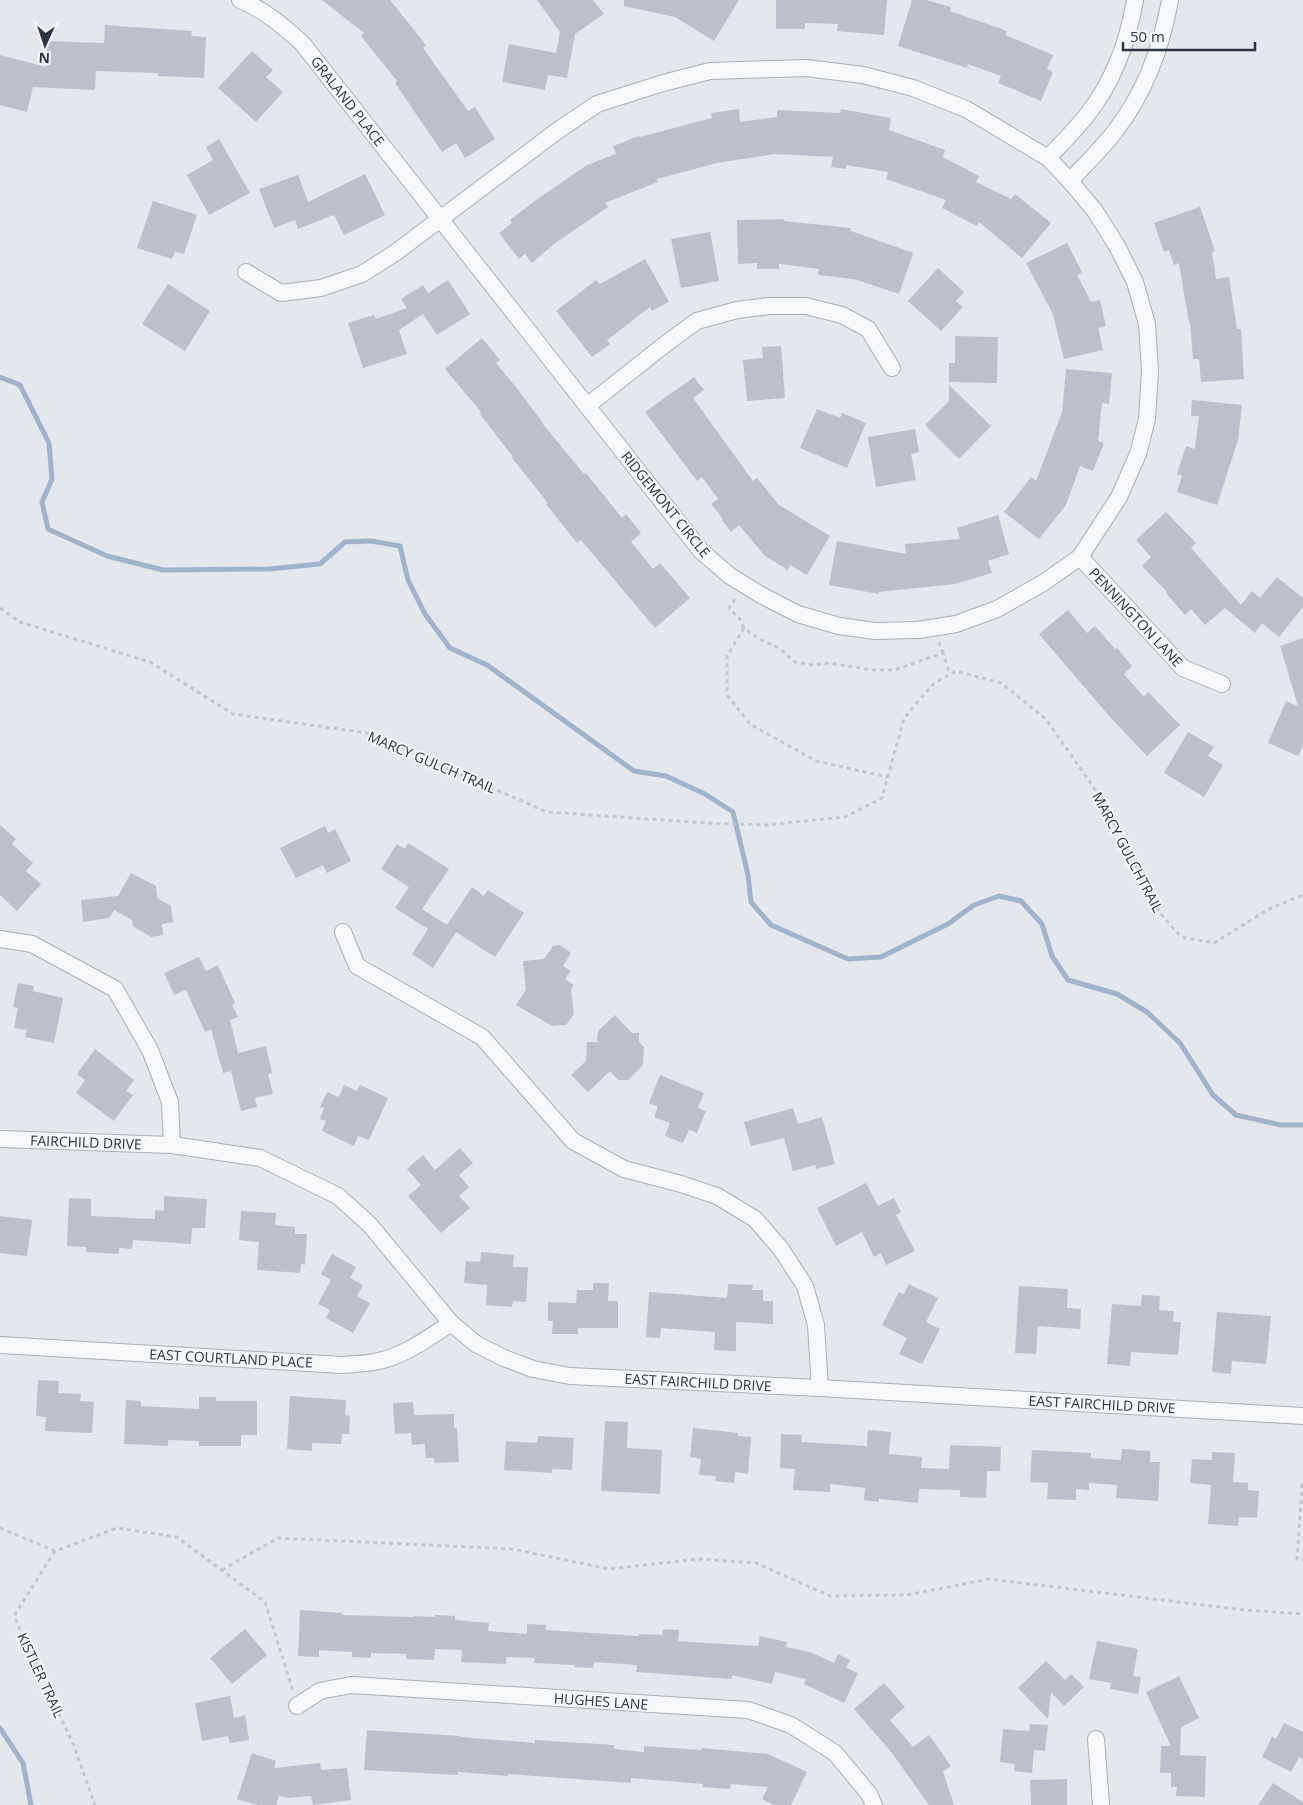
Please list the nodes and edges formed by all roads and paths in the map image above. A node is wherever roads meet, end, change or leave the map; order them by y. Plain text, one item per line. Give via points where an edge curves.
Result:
1 (240, 0) edge
2 (1135, 0) edge
3 (1170, 0) edge
4 (1048, 158) junction
5 (1070, 181) junction
6 (441, 220) junction
7 (246, 272) dead end
8 (892, 368) dead end
9 (587, 406) junction
10 (1080, 557) junction
11 (745, 586) junction
12 (0, 608) edge
13 (744, 628) junction
14 (950, 674) junction
15 (1222, 684) dead end
16 (888, 777) junction
17 (1303, 895) edge
18 (343, 932) dead end
19 (0, 940) edge
20 (0, 1139) edge
21 (172, 1146) junction
22 (451, 1323) junction
23 (0, 1345) edge
24 (820, 1388) junction
25 (1303, 1416) edge
26 (1303, 1485) edge
27 (0, 1528) edge
28 (55, 1551) junction
29 (1303, 1560) edge
30 (222, 1570) junction
31 (1303, 1614) edge
32 (297, 1706) joint
33 (1096, 1739) dead end
34 (95, 1805) edge
35 (874, 1805) edge
36 (1101, 1805) edge

1 - 6 street, GRALAND PLACE via 258,8 302,43
2 - 4 street via 1124,50 1104,91
3 - 5 street via 1155,60 1129,110 1116,130
4 - 5 street, RIDGEMONT CIRCLE
4 - 6 street, RIDGEMONT CIRCLE via 966,109 913,88 871,77 806,68 710,71 597,104
5 - 10 street, RIDGEMONT CIRCLE via 1095,211 1135,282 1147,324 1150,370 1147,419 1138,454 1119,498
6 - 7 street via 362,274 321,288 281,293
6 - 9 street, RIDGEMONT CIRCLE
8 - 9 street via 868,329 842,315 806,306 769,306 737,310 697,321
9 - 11 street, RIDGEMONT CIRCLE via 701,552
10 - 11 street, RIDGEMONT CIRCLE via 997,609 956,624 918,630 875,631 839,626 798,614
10 - 15 street, PENNINGTON LANE via 1182,668
11 - 13 path via 729,608
12 - 16 path, MARCY GULCH TRAIL via 20,622 150,662 233,714 367,733 547,812 766,825 845,817 882,798
13 - 14 path via 779,648 795,662 894,670 943,654
13 - 16 path via 727,656 728,694 750,724 816,761
14 - 16 path via 934,683 904,718
14 - 17 path, MARCY GULCHTRAIL via 956,671 1001,683 1046,718 1103,801 1159,912 1181,937 1214,943 1269,909
18 - 24 street via 357,966 482,1037 573,1141 624,1169 717,1196 755,1219 782,1249 805,1286 816,1325
19 - 21 street via 32,944 115,989 150,1050 170,1102
20 - 21 street, FAIRCHILD DRIVE
21 - 22 street, EAST FAIRCHILD DRIVE via 260,1158 338,1196 370,1226
22 - 23 street, EAST COURTLAND PLACE via 404,1352 374,1362 342,1365
22 - 24 street, EAST FAIRCHILD DRIVE via 476,1344 504,1358 533,1369 570,1376
24 - 25 street, EAST FAIRCHILD DRIVE
26 - 29 path via 1297,1559
27 - 28 path
28 - 30 path via 117,1528 177,1537
28 - 34 path, KISTLER TRAIL via 14,1616 74,1746
30 - 31 path via 278,1538 512,1549 609,1569 699,1558 756,1563 830,1596 906,1595 989,1579 1244,1610
30 - 32 path via 265,1602
32 - 35 street, HUGHES LANE via 320,1691 351,1686 748,1710 791,1725 835,1753 869,1794
33 - 36 street

